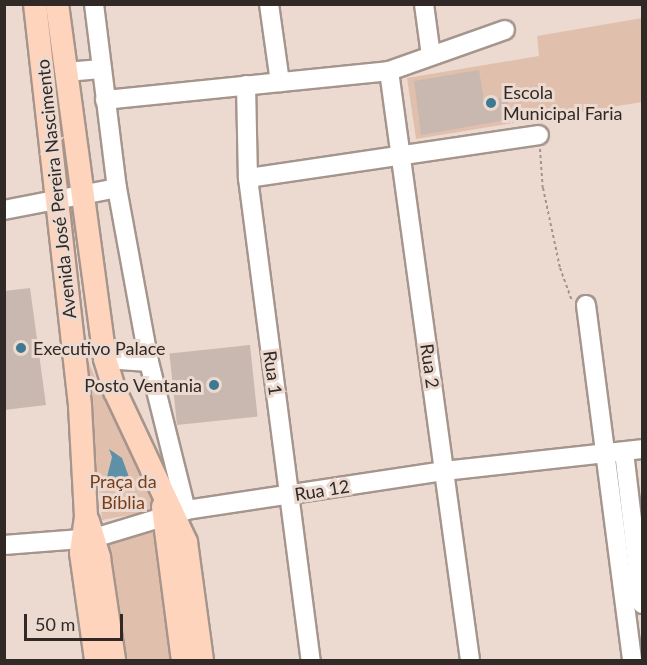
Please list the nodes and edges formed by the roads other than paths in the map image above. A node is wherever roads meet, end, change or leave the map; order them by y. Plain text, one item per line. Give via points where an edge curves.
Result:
1 (35, 4) edge
2 (57, 4) edge
3 (94, 4) edge
4 (269, 4) edge
5 (424, 4) edge
6 (505, 30) dead end
7 (430, 56) junction
8 (101, 69) junction
9 (389, 71) junction
10 (66, 72) junction
11 (280, 82) junction
12 (246, 85) junction
13 (105, 100) junction
14 (539, 135) road end
15 (401, 156) junction
16 (248, 178) junction
17 (117, 188) junction
18 (82, 195) junction
19 (59, 200) junction
20 (4, 210) edge
21 (586, 305) road end
22 (105, 359) junction
23 (149, 362) junction
24 (625, 452) edge
25 (444, 471) junction
26 (290, 496) junction
27 (174, 513) junction
28 (87, 531) junction
29 (4, 545) edge
30 (642, 604) edge
31 (96, 660) edge
32 (114, 660) edge
33 (183, 660) edge
34 (202, 660) edge
35 (311, 660) edge
36 (470, 660) edge
37 (632, 660) edge

1 - 19 main road, Avenida José Pereira Nascimento
2 - 10 main road, Avenida José Pereira Nascimento
3 - 8 street
4 - 11 street
5 - 7 street
6 - 7 street
7 - 9 street
8 - 10 street
8 - 13 street
9 - 11 street
9 - 15 street, Rua 2
10 - 18 main road, Avenida José Pereira Nascimento
11 - 12 street
12 - 13 street
12 - 16 street, Rua 1
13 - 17 street
14 - 15 street
15 - 16 street
15 - 25 street, Rua 2
16 - 26 street, Rua 1
17 - 18 street
17 - 23 street
18 - 19 street
18 - 22 main road, Avenida José Pereira Nascimento
19 - 20 street
19 - 28 main road, Avenida José Pereira Nascimento
21 - 24 street
22 - 23 street
22 - 27 main road, Avenida José Pereira Nascimento via 115,391
23 - 27 street
24 - 25 street, Rua 12
24 - 30 street
24 - 37 street
25 - 26 street, Rua 12
25 - 36 street, Rua 2
26 - 27 street, Rua 12
26 - 35 street, Rua 1
27 - 28 street, Rua 12
27 - 33 main road, Avenida José Pereira Nascimento
27 - 34 main road, Avenida José Pereira Nascimento via 186,542
28 - 29 street, Rua 12
28 - 31 main road, Avenida José Pereira Nascimento
28 - 32 main road, Avenida José Pereira Nascimento

